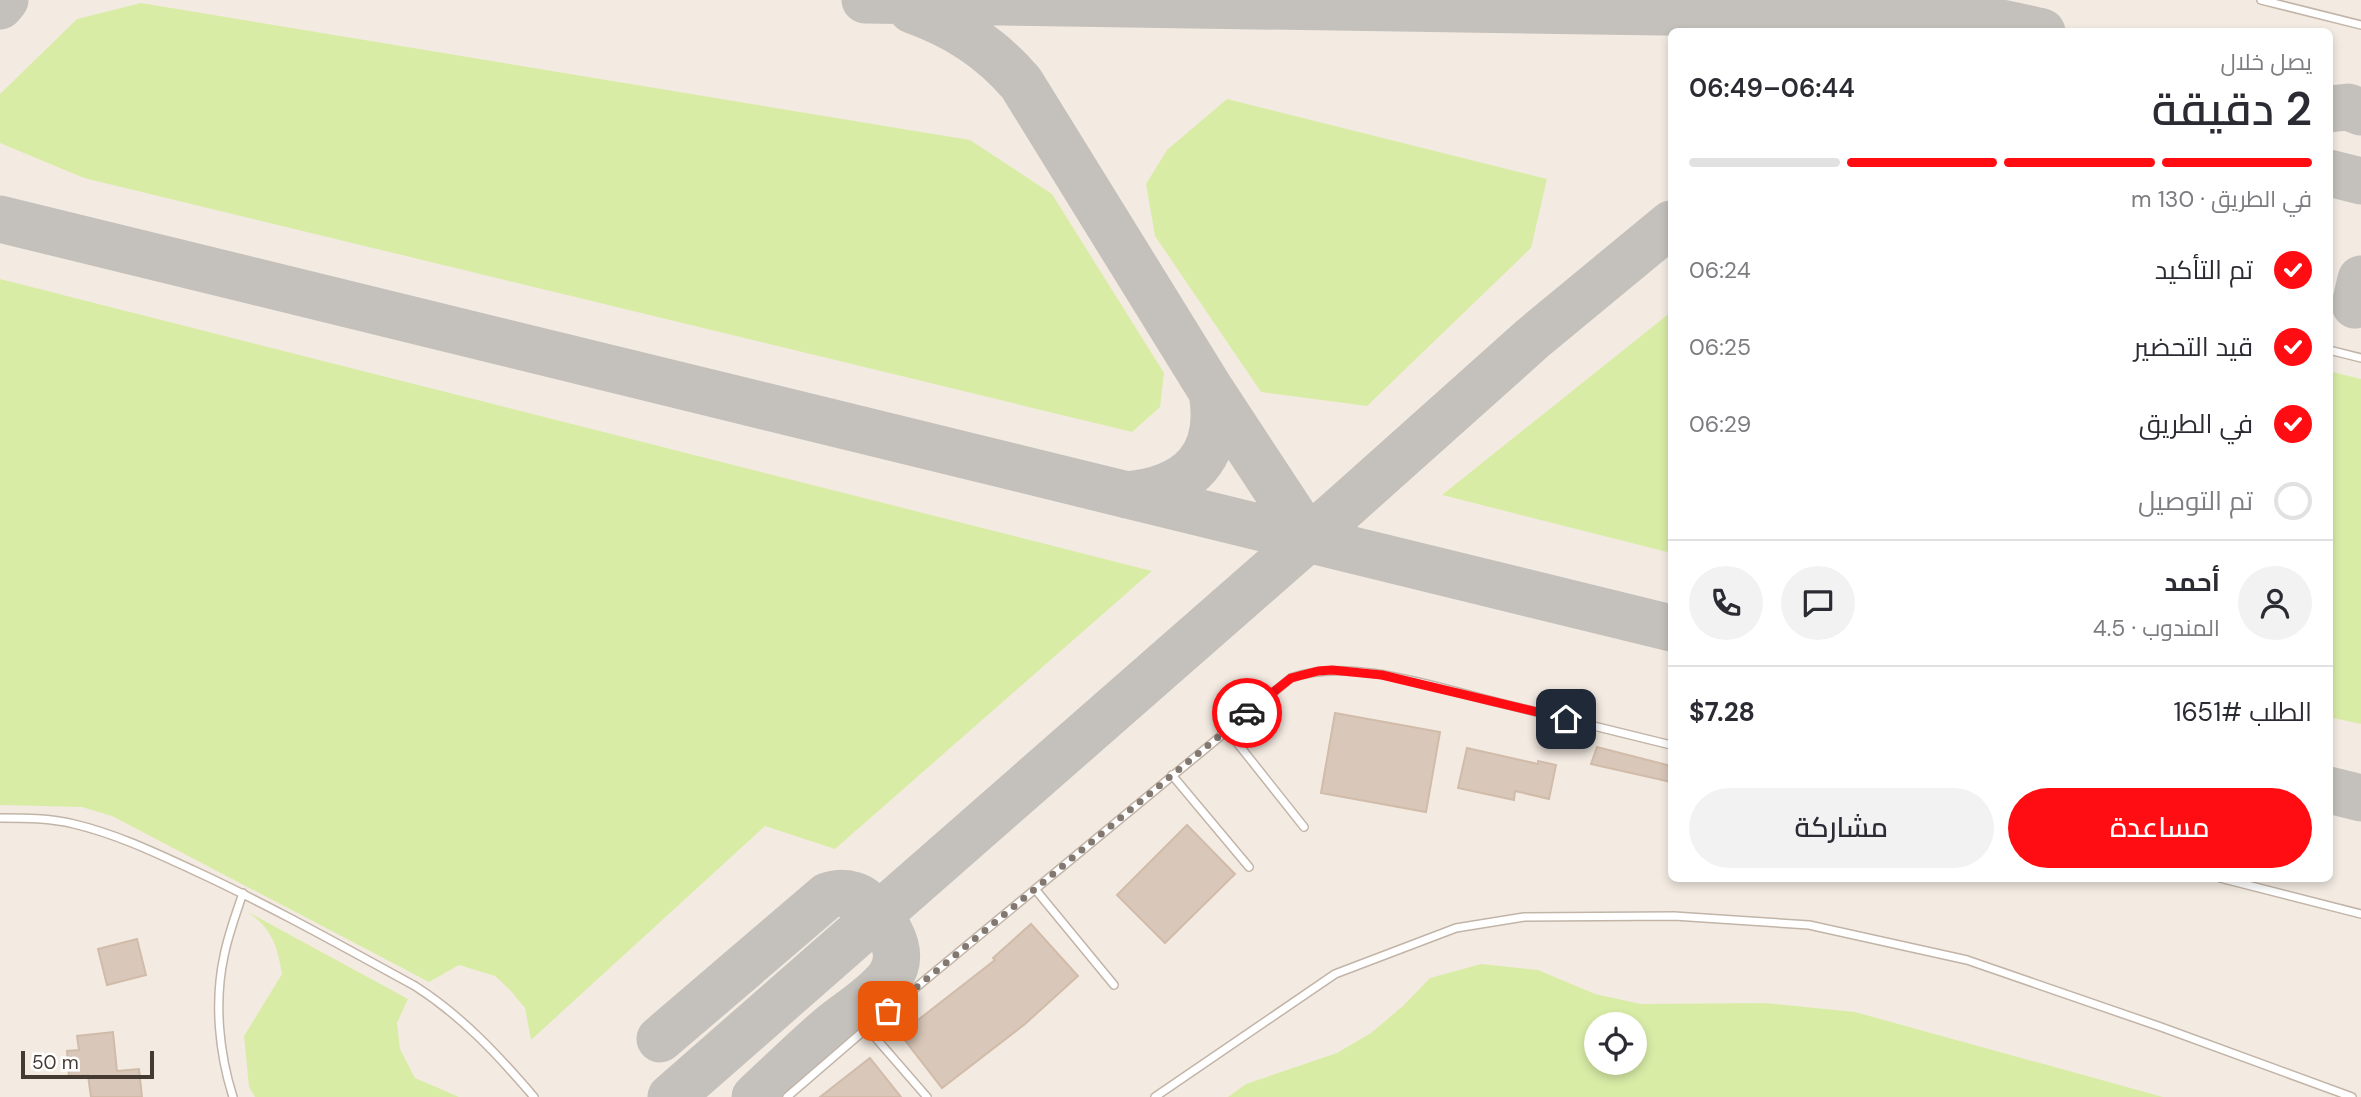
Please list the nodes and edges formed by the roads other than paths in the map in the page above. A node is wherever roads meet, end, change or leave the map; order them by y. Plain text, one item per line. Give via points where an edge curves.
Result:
1 (2262, 0) edge
2 (2361, 25) edge
3 (2333, 351) edge
4 (2361, 358) edge
5 (1227, 730) junction
6 (1668, 744) edge
7 (1172, 775) junction
8 (0, 818) edge
9 (1304, 827) dead end
10 (1249, 867) dead end
11 (2236, 882) edge
12 (1035, 889) junction
13 (243, 893) junction
14 (2361, 914) edge
15 (1114, 985) dead end
16 (867, 1028) junction
17 (233, 1097) edge
18 (534, 1097) edge
19 (787, 1097) edge
20 (927, 1097) edge
21 (1155, 1097) edge
22 (2352, 1097) edge

1 - 2 lane
3 - 4 lane
5 - 6 lane via 1291,678 1332,670 1382,675
5 - 7 lane
5 - 9 lane
7 - 10 lane
7 - 12 lane
8 - 13 lane via 37,818 106,832
11 - 14 lane
12 - 15 lane
12 - 16 lane
13 - 17 lane via 220,982 220,1034
13 - 18 lane via 439,1001 487,1042
16 - 19 lane
16 - 20 lane
21 - 22 lane via 1335,974 1456,928 1524,917 1675,916 1809,925 1967,960

